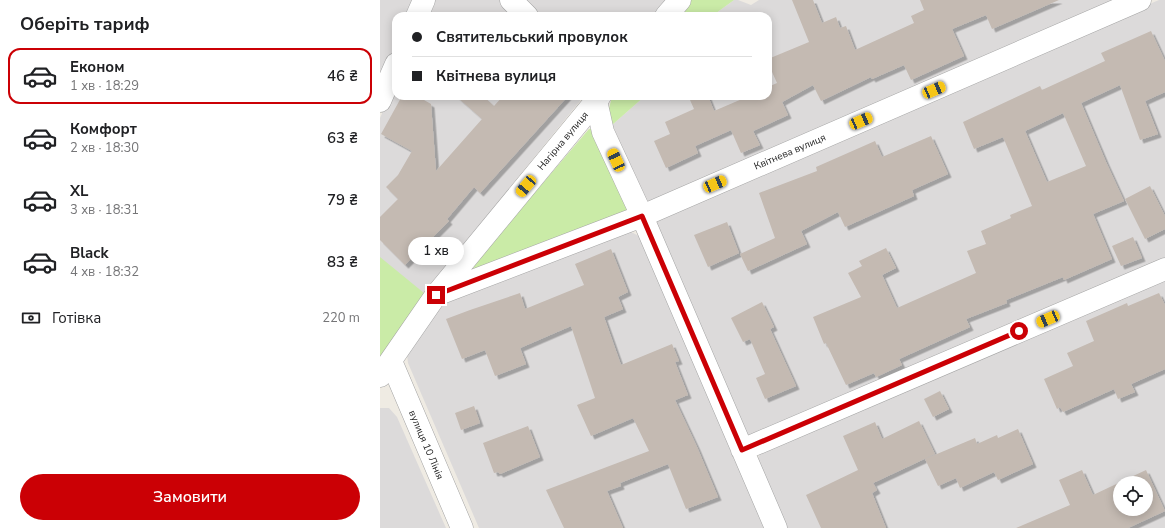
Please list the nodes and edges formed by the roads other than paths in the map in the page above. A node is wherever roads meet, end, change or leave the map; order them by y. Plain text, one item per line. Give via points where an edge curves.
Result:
1 (424, 0) edge
2 (511, 0) edge
3 (680, 0) edge
4 (1140, 0) edge
5 (419, 12) edge
6 (523, 12) edge
7 (670, 12) edge
8 (392, 73) edge
9 (380, 100) edge
10 (595, 100) edge
11 (597, 100) edge
12 (642, 216) junction
13 (1165, 269) edge
14 (436, 295) junction
15 (385, 368) edge
16 (742, 450) junction
17 (462, 528) edge
18 (776, 528) edge

1 - 5 street
2 - 6 street
3 - 7 street
4 - 12 street, Квітнева вулиця
8 - 9 street
10 - 14 street, Нагірна вулиця
11 - 12 street via 603,132
12 - 14 street, Квітнева вулиця
12 - 16 street
13 - 16 street
14 - 15 street, Нагірна вулиця
15 - 17 street, вулиця 10 Лінія
16 - 18 street

